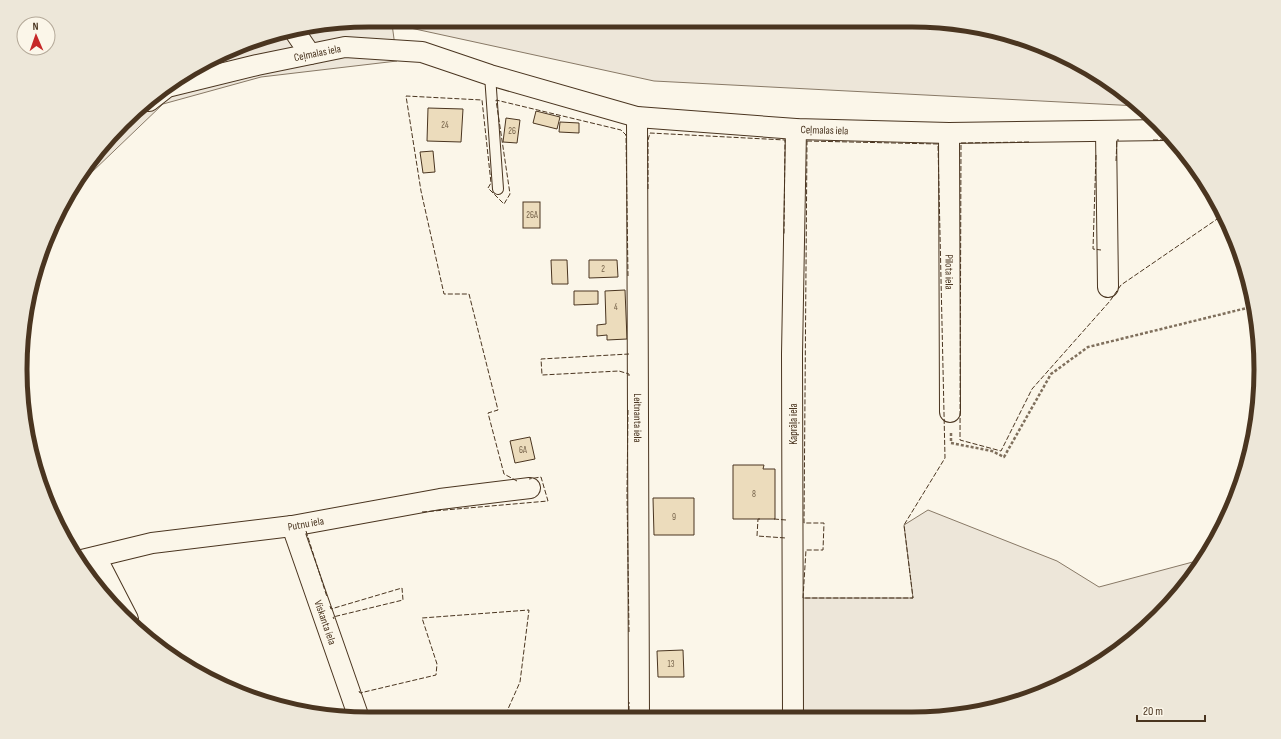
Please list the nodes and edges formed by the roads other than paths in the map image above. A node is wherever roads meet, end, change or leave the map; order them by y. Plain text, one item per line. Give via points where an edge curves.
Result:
1 (297, 35) edge
2 (310, 54) junction
3 (490, 75) junction
4 (181, 83) edge
5 (637, 117) junction
6 (796, 129) junction
7 (1157, 130) edge
8 (1106, 131) junction
9 (949, 133) junction
10 (498, 189) dead end
11 (1108, 287) dead end
12 (950, 412) dead end
13 (530, 488) dead end
14 (292, 526) junction
15 (89, 559) edge
16 (114, 597) edge
17 (357, 711) edge
18 (639, 712) edge
19 (793, 712) edge

1 - 2 street
2 - 3 street, Ceļmalas iela via 345,47 422,52
2 - 4 street, Ceļmalas iela
3 - 5 street, Ceļmalas iela
3 - 10 lane
5 - 6 street, Ceļmalas iela
5 - 18 street, Leitnanta iela
6 - 9 street, Ceļmalas iela
6 - 19 street, Kaprāļa iela via 792,354
7 - 8 street, Ceļmalas iela
8 - 9 street, Ceļmalas iela
8 - 11 street
9 - 12 street, Pilota iela
13 - 14 street, Putnu iela via 440,499
14 - 15 street, Putnu iela via 152,543
14 - 17 street, Viskanta iela
15 - 16 street

